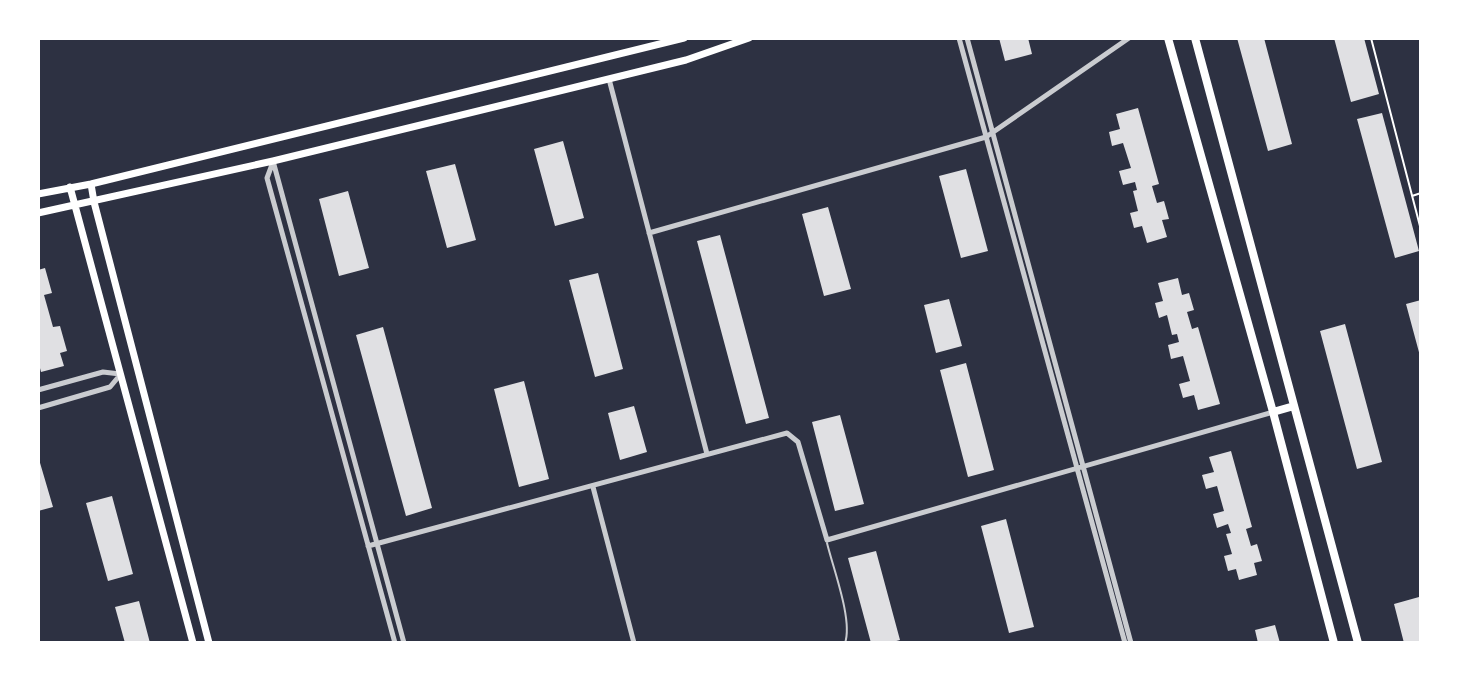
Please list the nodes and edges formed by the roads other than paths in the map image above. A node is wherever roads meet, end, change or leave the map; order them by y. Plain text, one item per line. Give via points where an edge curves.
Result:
1 (684, 38) edge
2 (749, 38) edge
3 (959, 38) edge
4 (967, 38) edge
5 (1129, 38) edge
6 (1168, 38) edge
7 (1195, 38) edge
8 (609, 79) junction
9 (993, 134) junction
10 (986, 137) junction
11 (273, 161) junction
12 (91, 184) junction
13 (70, 187) junction
14 (38, 194) edge
15 (94, 202) junction
16 (75, 204) junction
17 (38, 213) edge
18 (649, 233) junction
19 (121, 374) junction
20 (38, 390) edge
21 (1294, 406) junction
22 (38, 408) edge
23 (1273, 412) junction
24 (707, 454) junction
25 (1080, 467) junction
26 (593, 487) junction
27 (827, 540) junction
28 (377, 545) junction
29 (368, 546) junction
30 (193, 643) edge
31 (209, 643) edge
32 (395, 643) edge
33 (404, 643) edge
34 (634, 643) edge
35 (845, 643) edge
36 (1125, 643) edge
37 (1131, 643) edge
38 (1334, 643) edge
39 (1358, 643) edge

1 - 12 main road
2 - 8 main road
3 - 10 street
4 - 9 street
5 - 9 street
6 - 23 main road
7 - 21 main road
8 - 11 main road
8 - 18 street
9 - 10 street
9 - 25 street
10 - 18 street
10 - 25 street
11 - 15 main road
11 - 28 street
11 - 29 street via 267,178
12 - 13 main road
12 - 15 main road
13 - 14 main road
13 - 16 main road
15 - 16 main road
15 - 31 main road
16 - 17 main road
16 - 19 main road
18 - 24 street
19 - 20 street via 103,372
19 - 22 street via 110,387
19 - 30 main road
21 - 23 main road
21 - 39 main road
23 - 25 street
23 - 38 main road
24 - 26 street
24 - 27 street via 787,433 798,442
25 - 27 street
25 - 36 street
25 - 37 street
26 - 28 street
26 - 34 street
27 - 35 lane via 846,622
28 - 29 street
28 - 33 street
29 - 32 street

